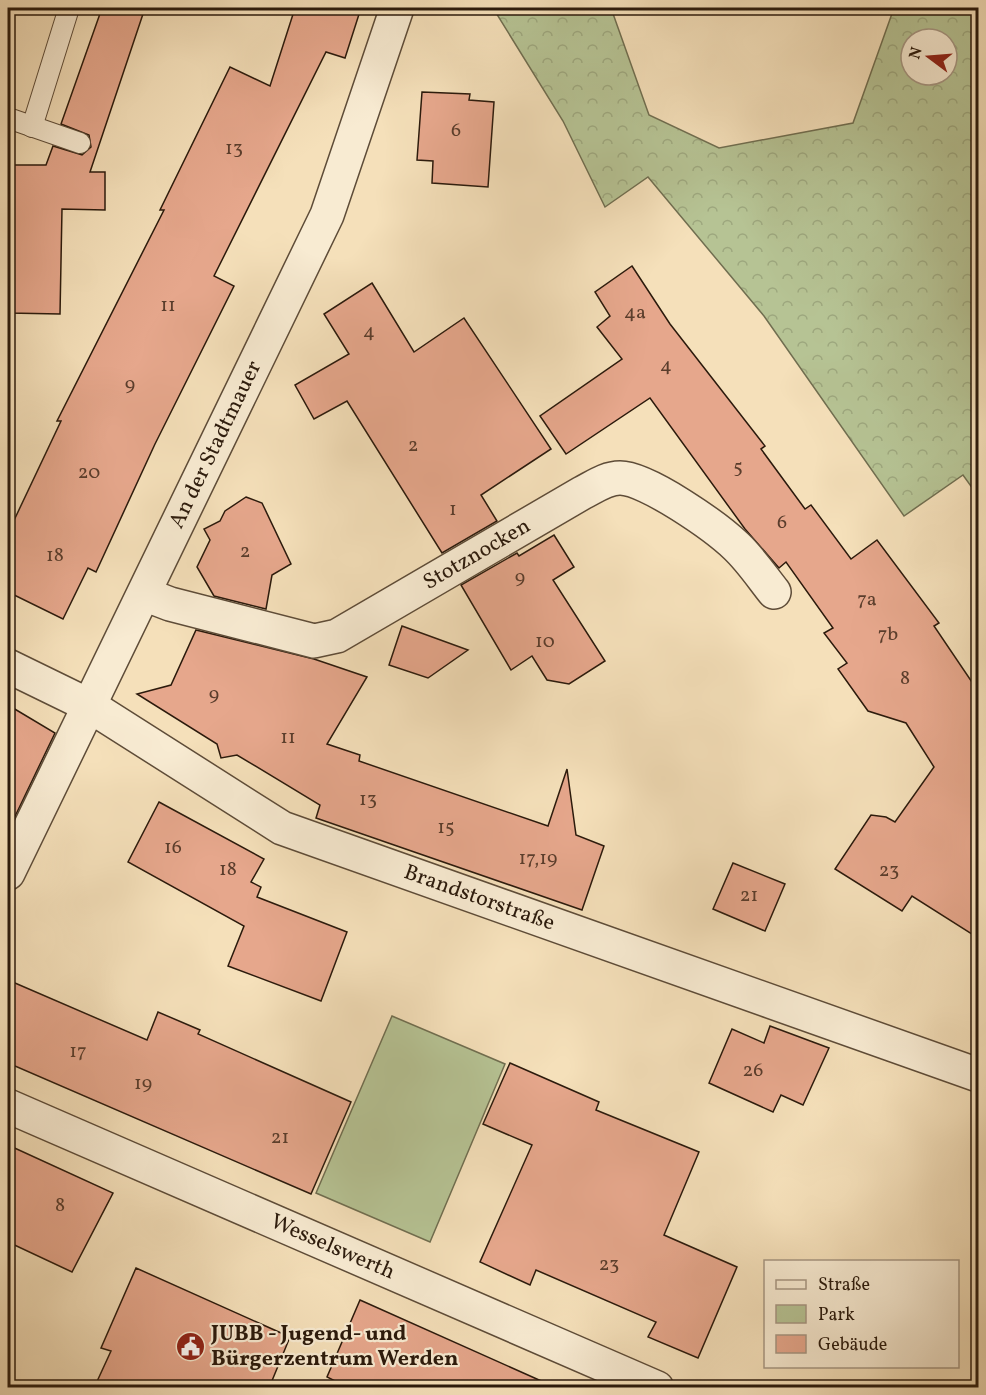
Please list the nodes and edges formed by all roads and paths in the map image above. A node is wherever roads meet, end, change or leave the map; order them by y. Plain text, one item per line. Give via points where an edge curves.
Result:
1 (69, 8) edge
2 (397, 8) edge
3 (8, 118) edge
4 (32, 127) junction
5 (80, 143) dead end
6 (774, 592) dead end
7 (144, 594) junction
8 (8, 666) edge
9 (90, 706) junction
10 (8, 873) edge
11 (978, 1076) edge
12 (8, 1106) edge
13 (644, 1385) edge

1 - 4 lane
2 - 7 street, An der Stadtmauer via 327,215
3 - 4 lane
4 - 5 lane
6 - 7 street, Stotznocken via 735,545 661,491 622,478 582,494 337,636 314,641
7 - 9 street, An der Stadtmauer
8 - 9 street, Brandstorstraße
9 - 10 street, An der Stadtmauer
9 - 11 street, Brandstorstraße via 282,828
12 - 13 street, Wesselswerth

